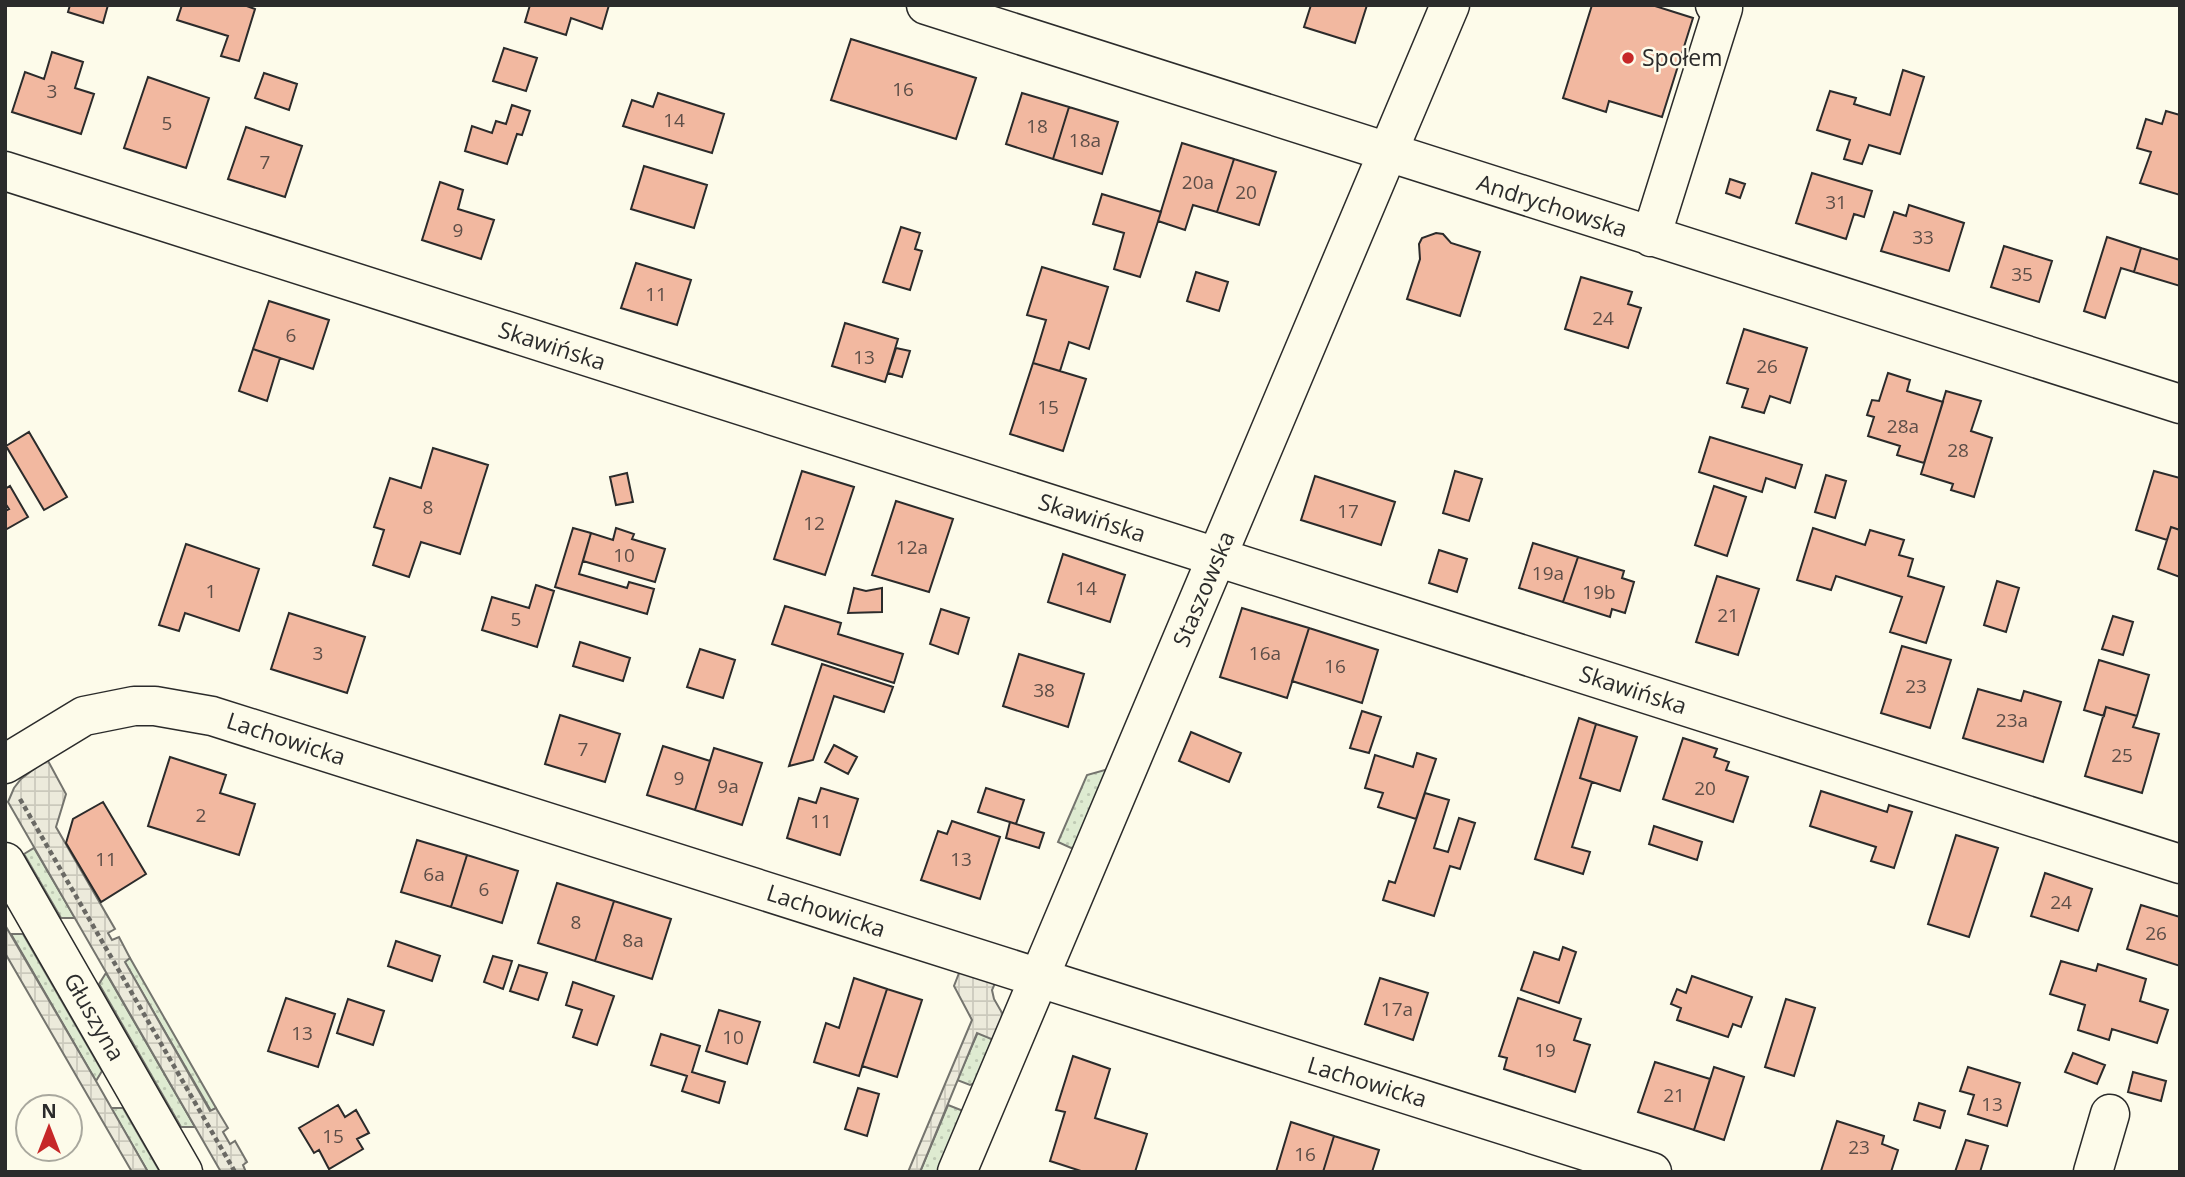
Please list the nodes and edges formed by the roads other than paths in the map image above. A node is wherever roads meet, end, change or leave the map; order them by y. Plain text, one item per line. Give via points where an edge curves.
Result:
1 (926, 5) edge
2 (1450, 5) edge
3 (1715, 5) edge
4 (1387, 153) junction
5 (5, 171) edge
6 (1651, 237) junction
7 (2180, 404) edge
8 (1217, 557) junction
9 (9, 776) edge
10 (5, 862) edge
11 (2180, 864) edge
12 (1039, 979) junction
13 (2110, 1114) dead end
14 (183, 1172) edge
15 (957, 1172) edge
16 (1652, 1172) edge
17 (2093, 1172) edge

1 - 4 street, Andrychowska
2 - 4 street, Staszowska
3 - 6 street via 1723,8
4 - 6 street, Andrychowska
4 - 8 street, Staszowska
5 - 8 street, Skawińska
6 - 7 street, Andrychowska
8 - 11 street, Skawińska
8 - 12 street, Staszowska
9 - 12 street, Lachowicka via 83,716 134,706 212,716
10 - 14 street, Głuszyna
12 - 15 street, Staszowska
12 - 16 street, Lachowicka
13 - 17 street

